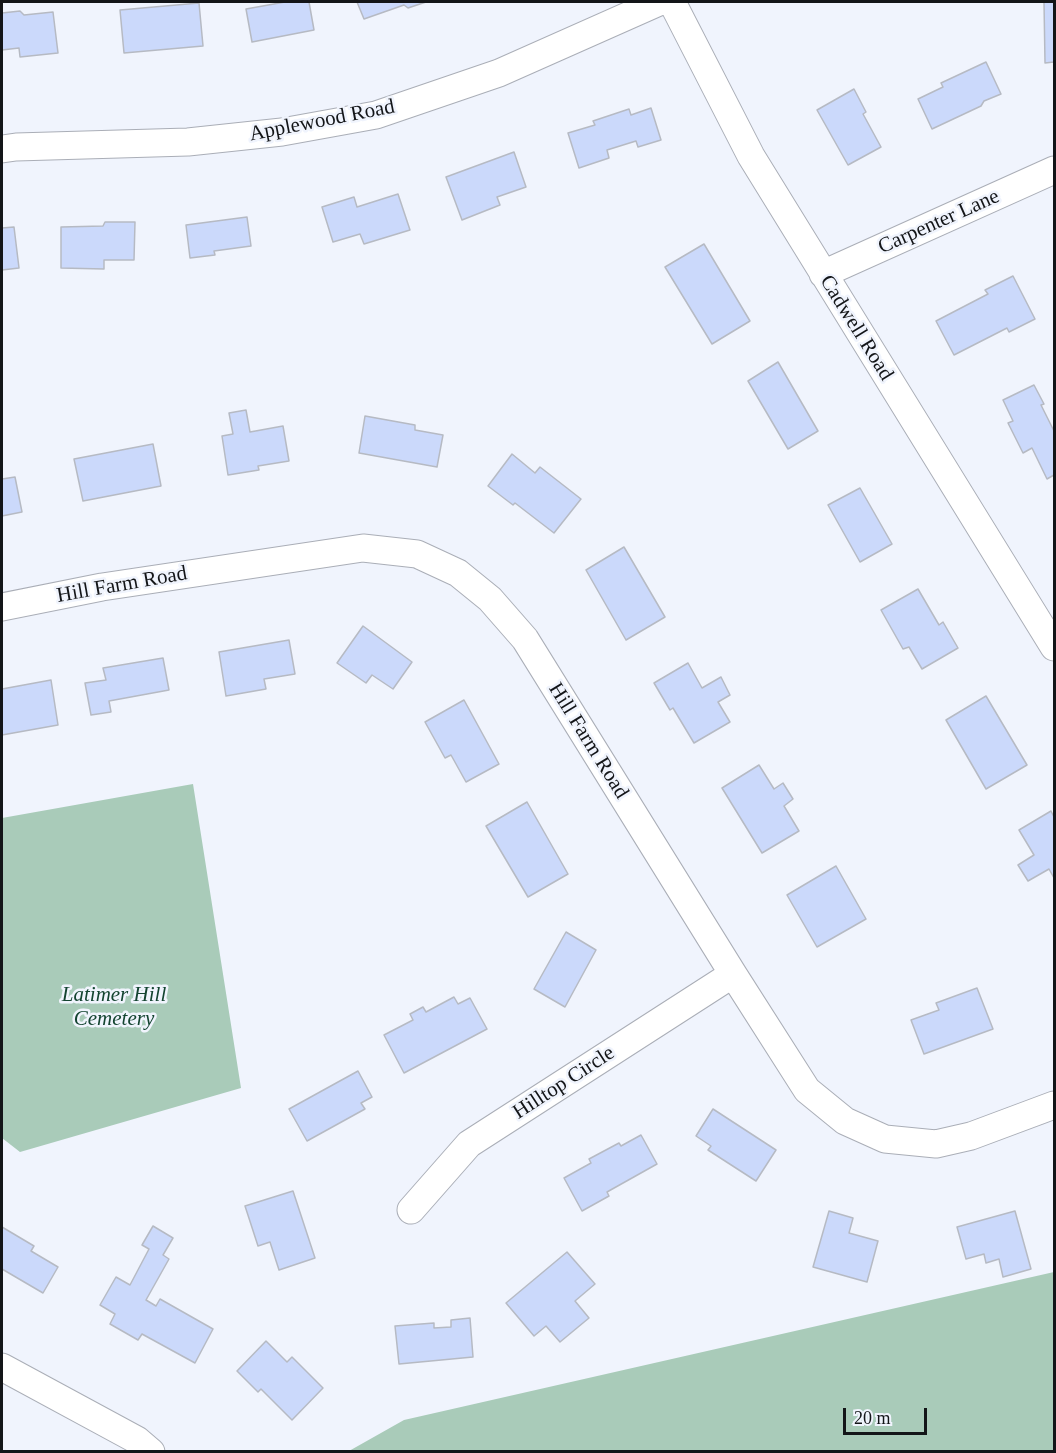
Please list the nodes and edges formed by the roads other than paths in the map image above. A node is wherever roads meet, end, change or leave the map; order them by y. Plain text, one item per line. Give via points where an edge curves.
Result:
1 (659, 2) edge
2 (672, 2) edge
3 (2, 149) edge
4 (1054, 170) edge
5 (823, 274) junction
6 (2, 607) edge
7 (1054, 647) edge
8 (733, 974) junction
9 (1054, 1105) edge
10 (411, 1210) dead end
11 (2, 1367) edge
12 (151, 1452) edge

1 - 3 street, Applewood Road via 500,73 376,115 282,132 188,142
2 - 5 street, Cadwell Road via 751,156
4 - 5 street, Carpenter Lane
5 - 7 street, Cadwell Road
6 - 8 street, Hill Farm Road via 102,587 363,548 417,554 459,573 490,599 525,639
8 - 9 street, Hill Farm Road via 807,1090 845,1121 885,1139 936,1144 971,1136
8 - 10 street, Hilltop Circle via 469,1144
11 - 12 street via 137,1440

